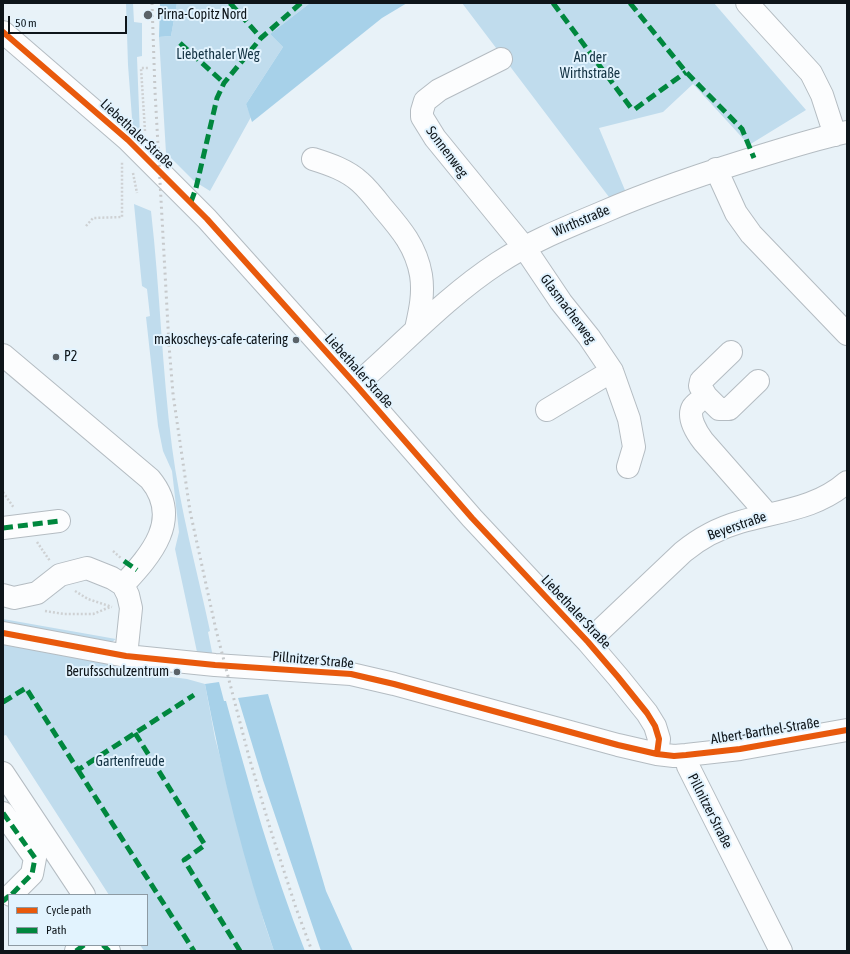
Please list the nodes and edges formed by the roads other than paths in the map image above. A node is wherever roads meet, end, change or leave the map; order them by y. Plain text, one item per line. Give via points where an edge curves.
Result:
1 (747, 3) edge
2 (3, 32) edge
3 (501, 59) dead end
4 (841, 133) edge
5 (313, 159) dead end
6 (716, 169) junction
7 (524, 247) junction
8 (416, 329) junction
9 (847, 334) edge
10 (731, 352) dead end
11 (3, 355) edge
12 (612, 371) junction
13 (758, 381) dead end
14 (356, 385) junction
15 (706, 396) junction
16 (547, 410) dead end
17 (628, 467) dead end
18 (847, 482) edge
19 (768, 515) junction
20 (59, 521) dead end
21 (3, 528) edge
22 (123, 585) junction
23 (3, 595) edge
24 (3, 633) edge
25 (588, 642) junction
26 (126, 656) junction
27 (847, 730) edge
28 (657, 754) junction
29 (686, 755) junction
30 (3, 773) edge
31 (10, 798) edge
32 (3, 813) edge
33 (12, 894) edge
34 (83, 894) edge
35 (780, 951) edge

1 - 4 street via 811,73
2 - 14 street, Liebethaler Straße via 129,152 207,219
3 - 7 street, Sonnenweg via 439,90 426,101 422,117 435,138
4 - 6 street, Wirthstraße
5 - 8 street via 333,166 359,182 404,233 416,253 421,275 423,295
6 - 7 street, Wirthstraße via 640,196
6 - 9 street via 736,213 751,234
7 - 8 street, Wirthstraße via 471,283
7 - 12 street, Glasmacherweg
8 - 14 street, Wirthstraße
10 - 15 street via 701,381 700,386
11 - 22 street via 157,488 162,498 164,518 159,539
12 - 16 street
12 - 17 street, Glasmacherweg via 628,419 634,447
13 - 15 street via 729,409 719,409
14 - 25 street, Liebethaler Straße via 472,518
15 - 19 street via 693,407 692,414 697,434
18 - 19 street, Beyerstraße via 832,494 812,504
19 - 25 street, Beyerstraße via 739,522 696,541
20 - 21 street
22 - 23 street via 87,568 60,575 37,593 14,598
22 - 26 street via 131,608
24 - 26 street, Pillnitzer Straße
25 - 28 street, Liebethaler Straße via 648,712 659,739
26 - 28 street, Pillnitzer Straße via 351,674
27 - 29 street, Albert-Barthel-Straße via 740,749
28 - 29 street, Pillnitzer Straße
29 - 35 street, Pillnitzer Straße via 688,766
30 - 31 street
31 - 34 street
32 - 33 street via 36,858 32,874

